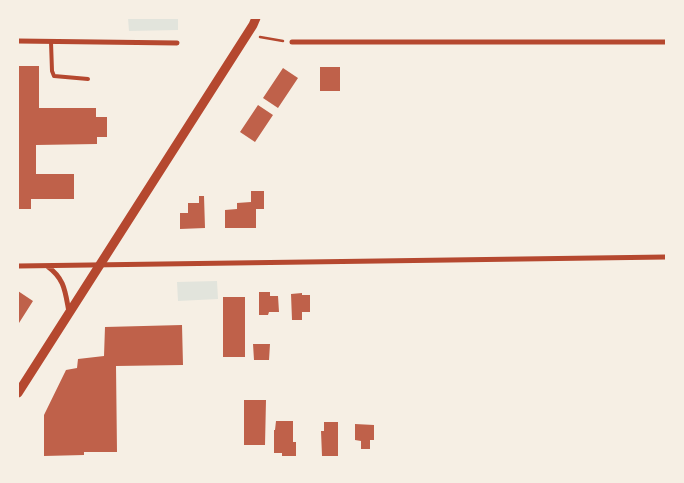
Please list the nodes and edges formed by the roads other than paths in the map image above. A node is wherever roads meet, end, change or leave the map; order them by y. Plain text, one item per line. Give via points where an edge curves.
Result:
1 (256, 18) edge
2 (18, 41) edge
3 (51, 42) junction
4 (292, 42) road end
5 (666, 42) edge
6 (176, 43) dead end
7 (88, 79) dead end
8 (666, 257) edge
9 (18, 266) edge
10 (46, 266) junction
11 (99, 266) junction
12 (69, 312) junction
13 (18, 393) edge

1 - 11 street
2 - 3 street
3 - 6 street
3 - 7 lane via 54,76
4 - 5 street
8 - 11 street
9 - 10 street
10 - 11 street
10 - 12 street via 58,274
11 - 12 street
12 - 13 street

